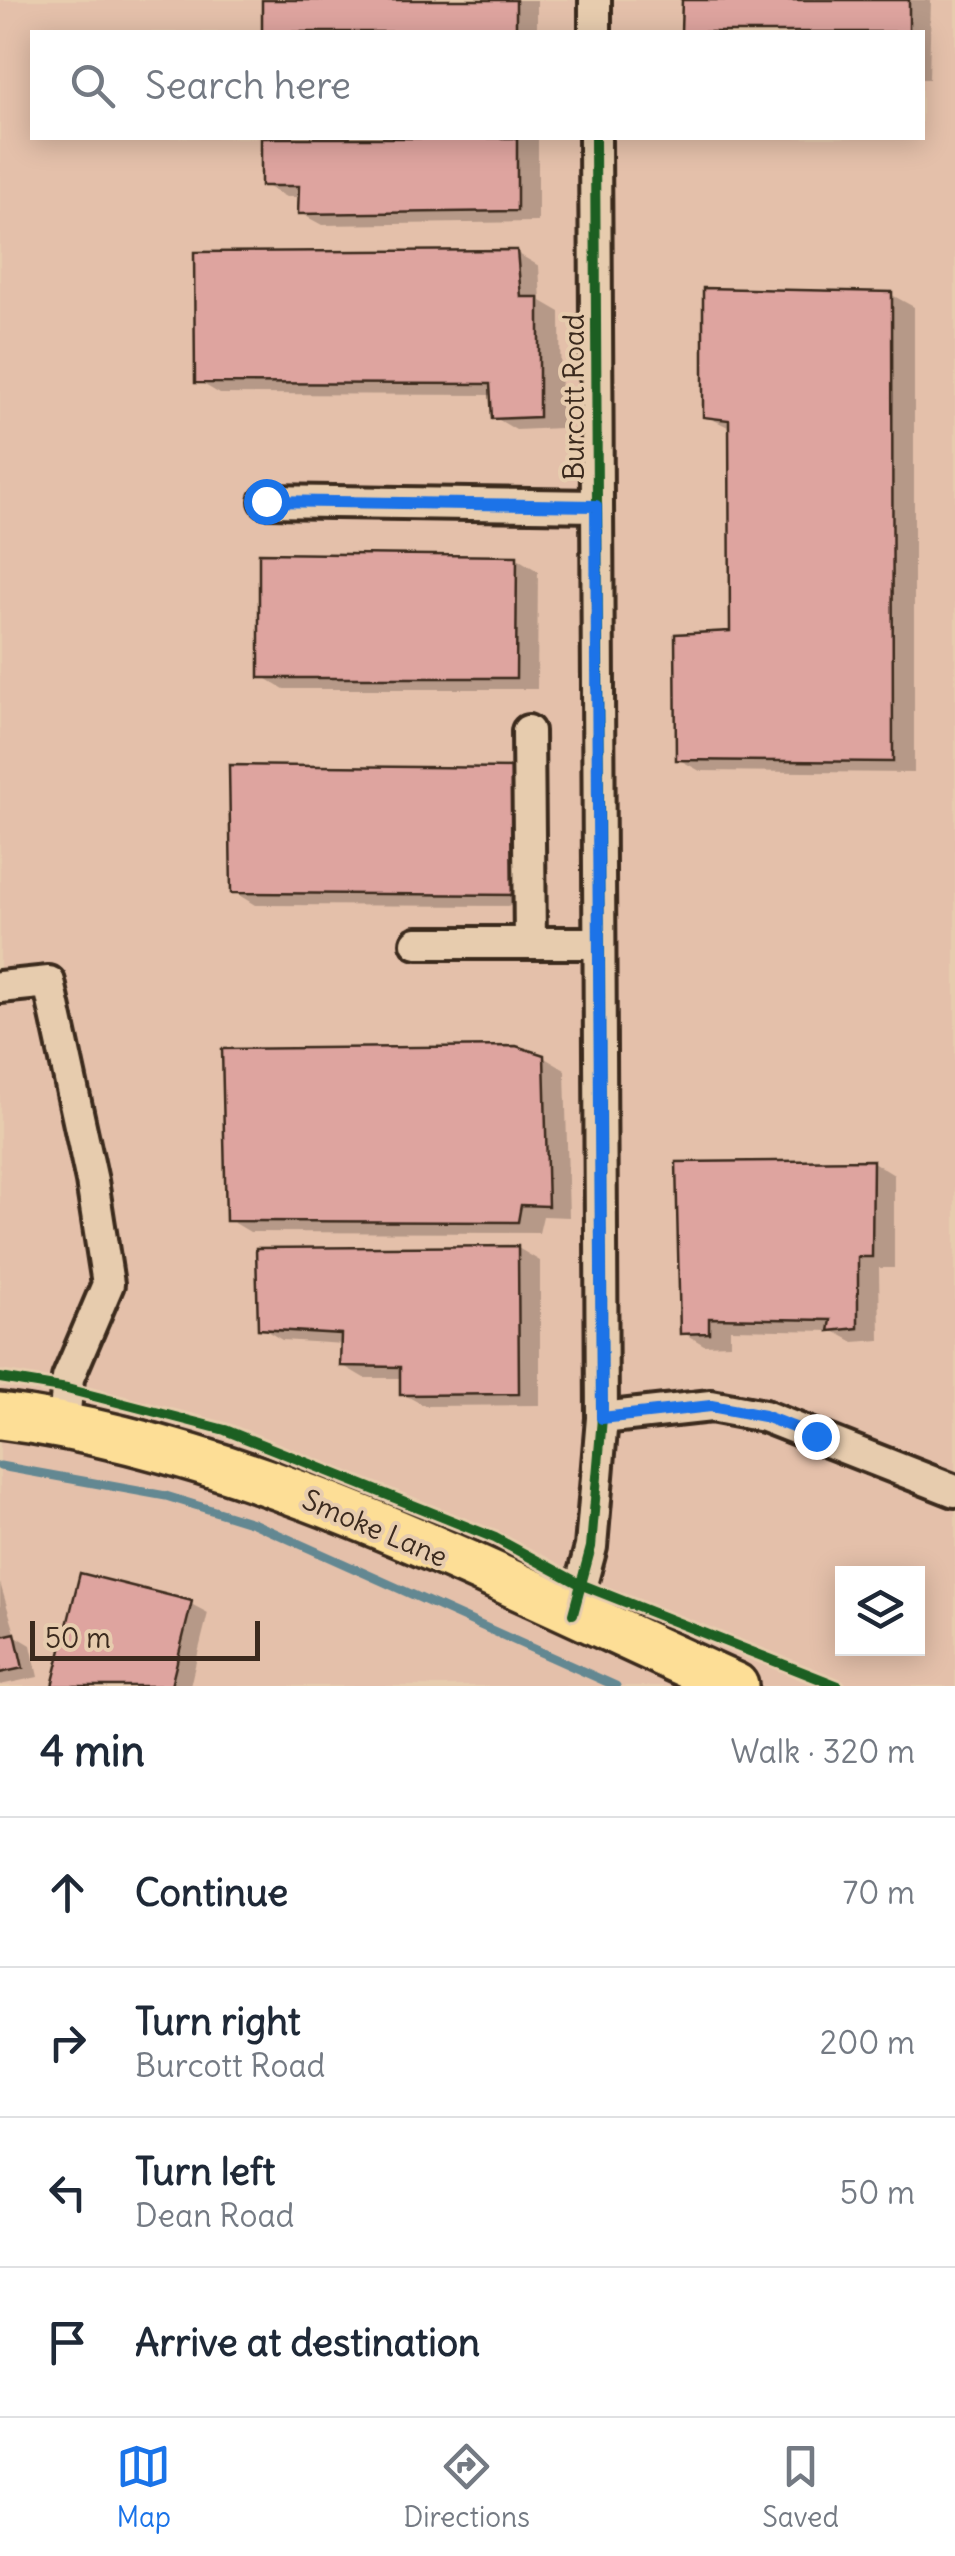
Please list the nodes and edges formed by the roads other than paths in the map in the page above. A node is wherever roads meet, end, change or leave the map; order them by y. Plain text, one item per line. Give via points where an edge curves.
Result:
1 (594, 0) edge
2 (595, 30) edge
3 (595, 140) edge
4 (266, 501) dead end
5 (596, 506) junction
6 (528, 732) dead end
7 (417, 943) dead end
8 (530, 943) junction
9 (598, 944) junction
10 (0, 987) edge
11 (0, 1416) edge
12 (602, 1418) junction
13 (64, 1424) junction
14 (955, 1491) edge
15 (573, 1614) junction
16 (671, 1673) edge
17 (735, 1686) edge

1 - 2 street
3 - 5 street, Burcott Road
4 - 5 street
5 - 9 street, Burcott Road
6 - 8 street
7 - 8 street
8 - 9 street
9 - 12 street, Burcott Road
10 - 13 street via 48,982 108,1284 68,1378
11 - 13 highway, Smoke Lane
12 - 14 street via 711,1406 764,1416
12 - 15 street, Burcott Road via 591,1546
13 - 15 highway, Smoke Lane via 193,1457 342,1512
15 - 16 highway, Smoke Lane
16 - 17 highway, Smoke Lane

